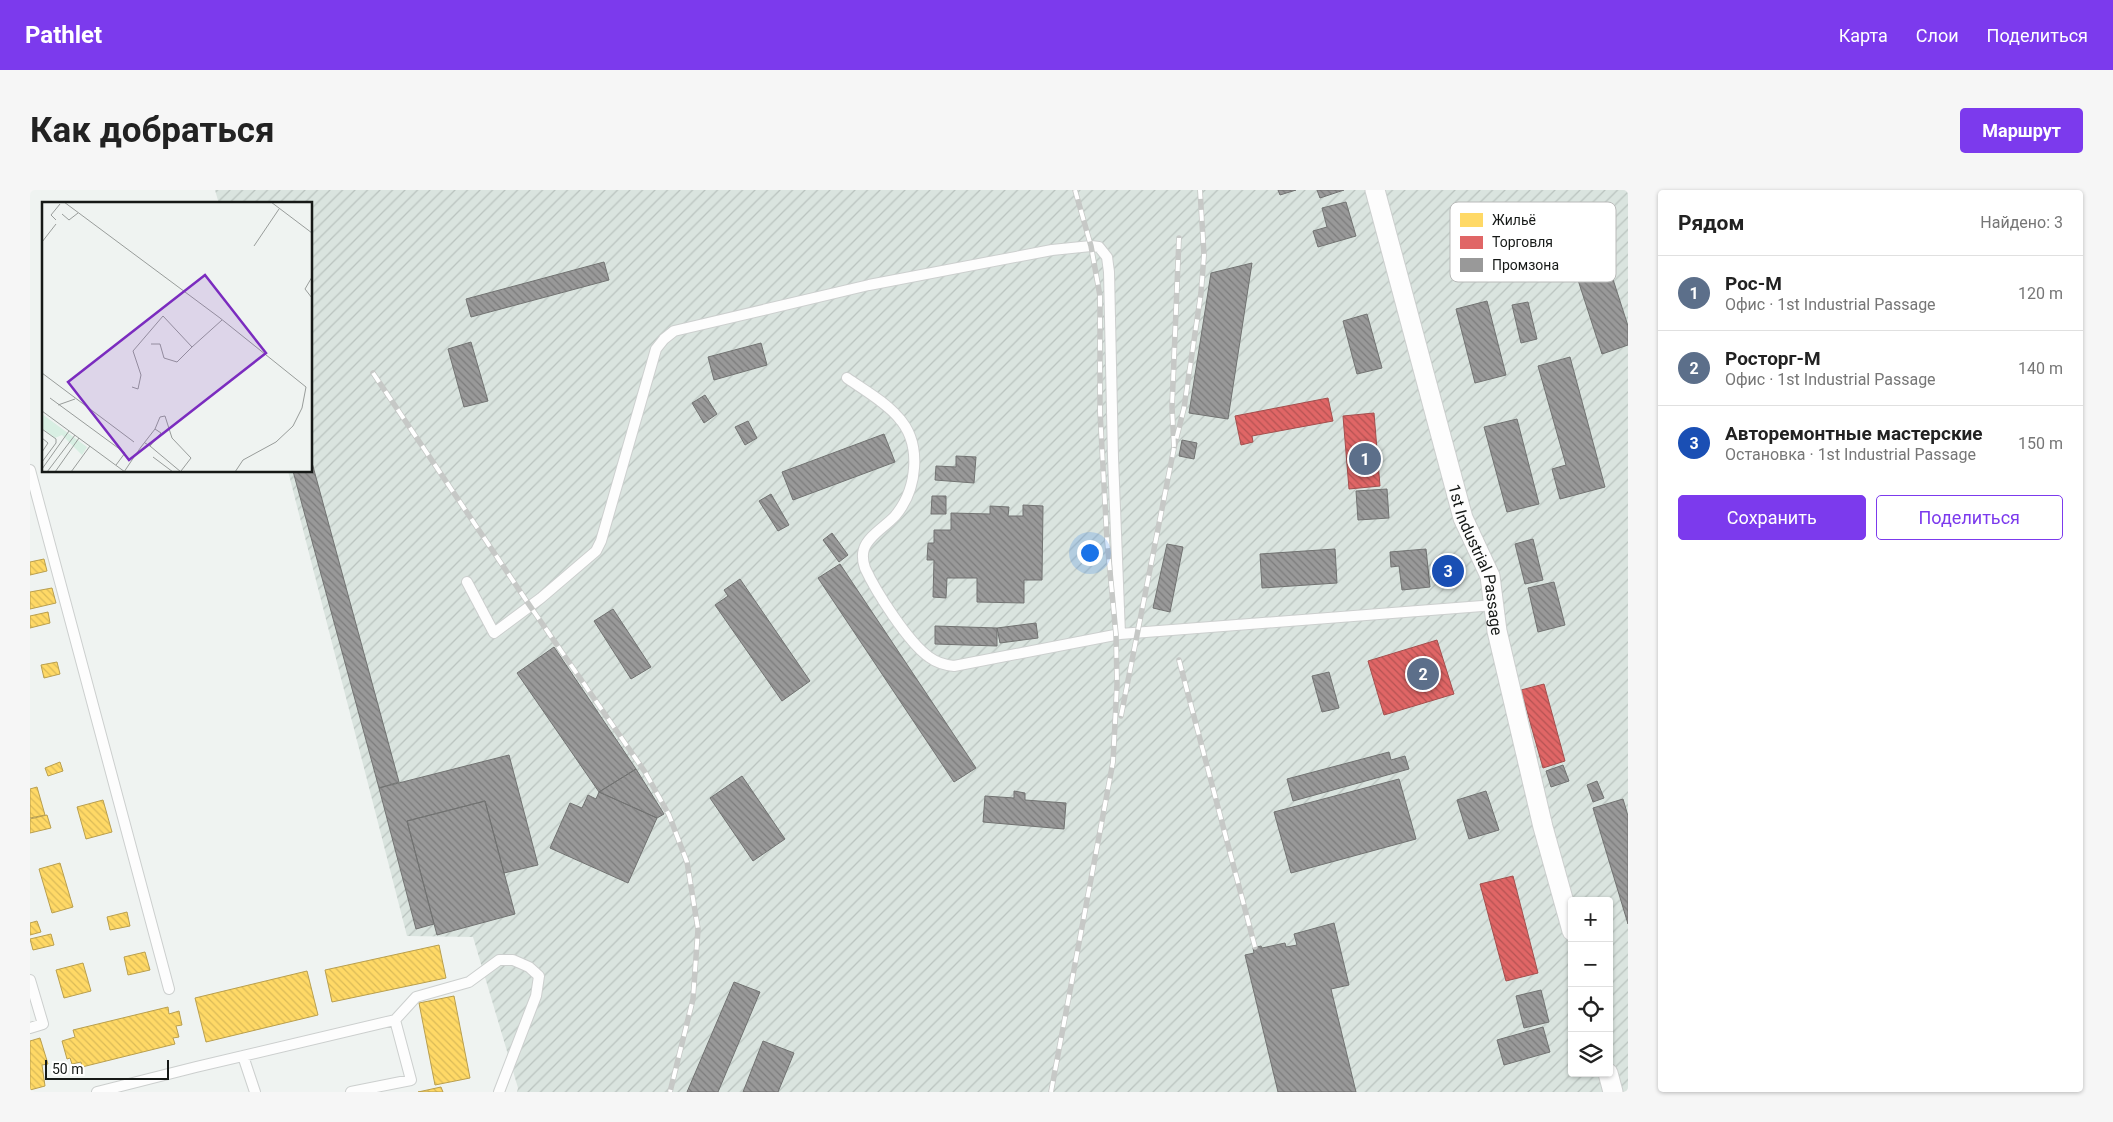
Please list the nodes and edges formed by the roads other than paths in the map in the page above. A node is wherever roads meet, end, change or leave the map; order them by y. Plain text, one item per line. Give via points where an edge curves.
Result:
1 (1375, 190) edge
2 (847, 378) dead end
3 (30, 470) edge
4 (467, 582) dead end
5 (1495, 605) junction
6 (1120, 634) junction
7 (1568, 917) edge
8 (30, 980) edge
9 (169, 989) dead end
10 (395, 1020) junction
11 (30, 1028) edge
12 (243, 1056) junction
13 (1609, 1077) edge
14 (97, 1092) edge
15 (255, 1092) edge
16 (351, 1092) edge
17 (500, 1092) edge
18 (1613, 1092) edge

1 - 5 street, 1st Industrial Passage via 1463,518 1486,564
2 - 6 lane via 900,418 910,436 914,468 906,498 895,515 866,543 863,558 864,566 888,607 927,656 940,664 954,666
3 - 9 lane
4 - 6 lane via 494,633 541,598 596,550 656,349 674,331 869,285 1052,250 1091,246 1104,252 1110,272
5 - 6 lane
5 - 7 street, 1st Industrial Passage via 1499,641
8 - 11 lane via 43,1024
10 - 12 lane
10 - 16 lane via 411,1080
10 - 17 lane via 416,997 469,982 499,960 513,960 529,967 539,976 536,996
12 - 14 lane
12 - 15 lane
13 - 18 street

